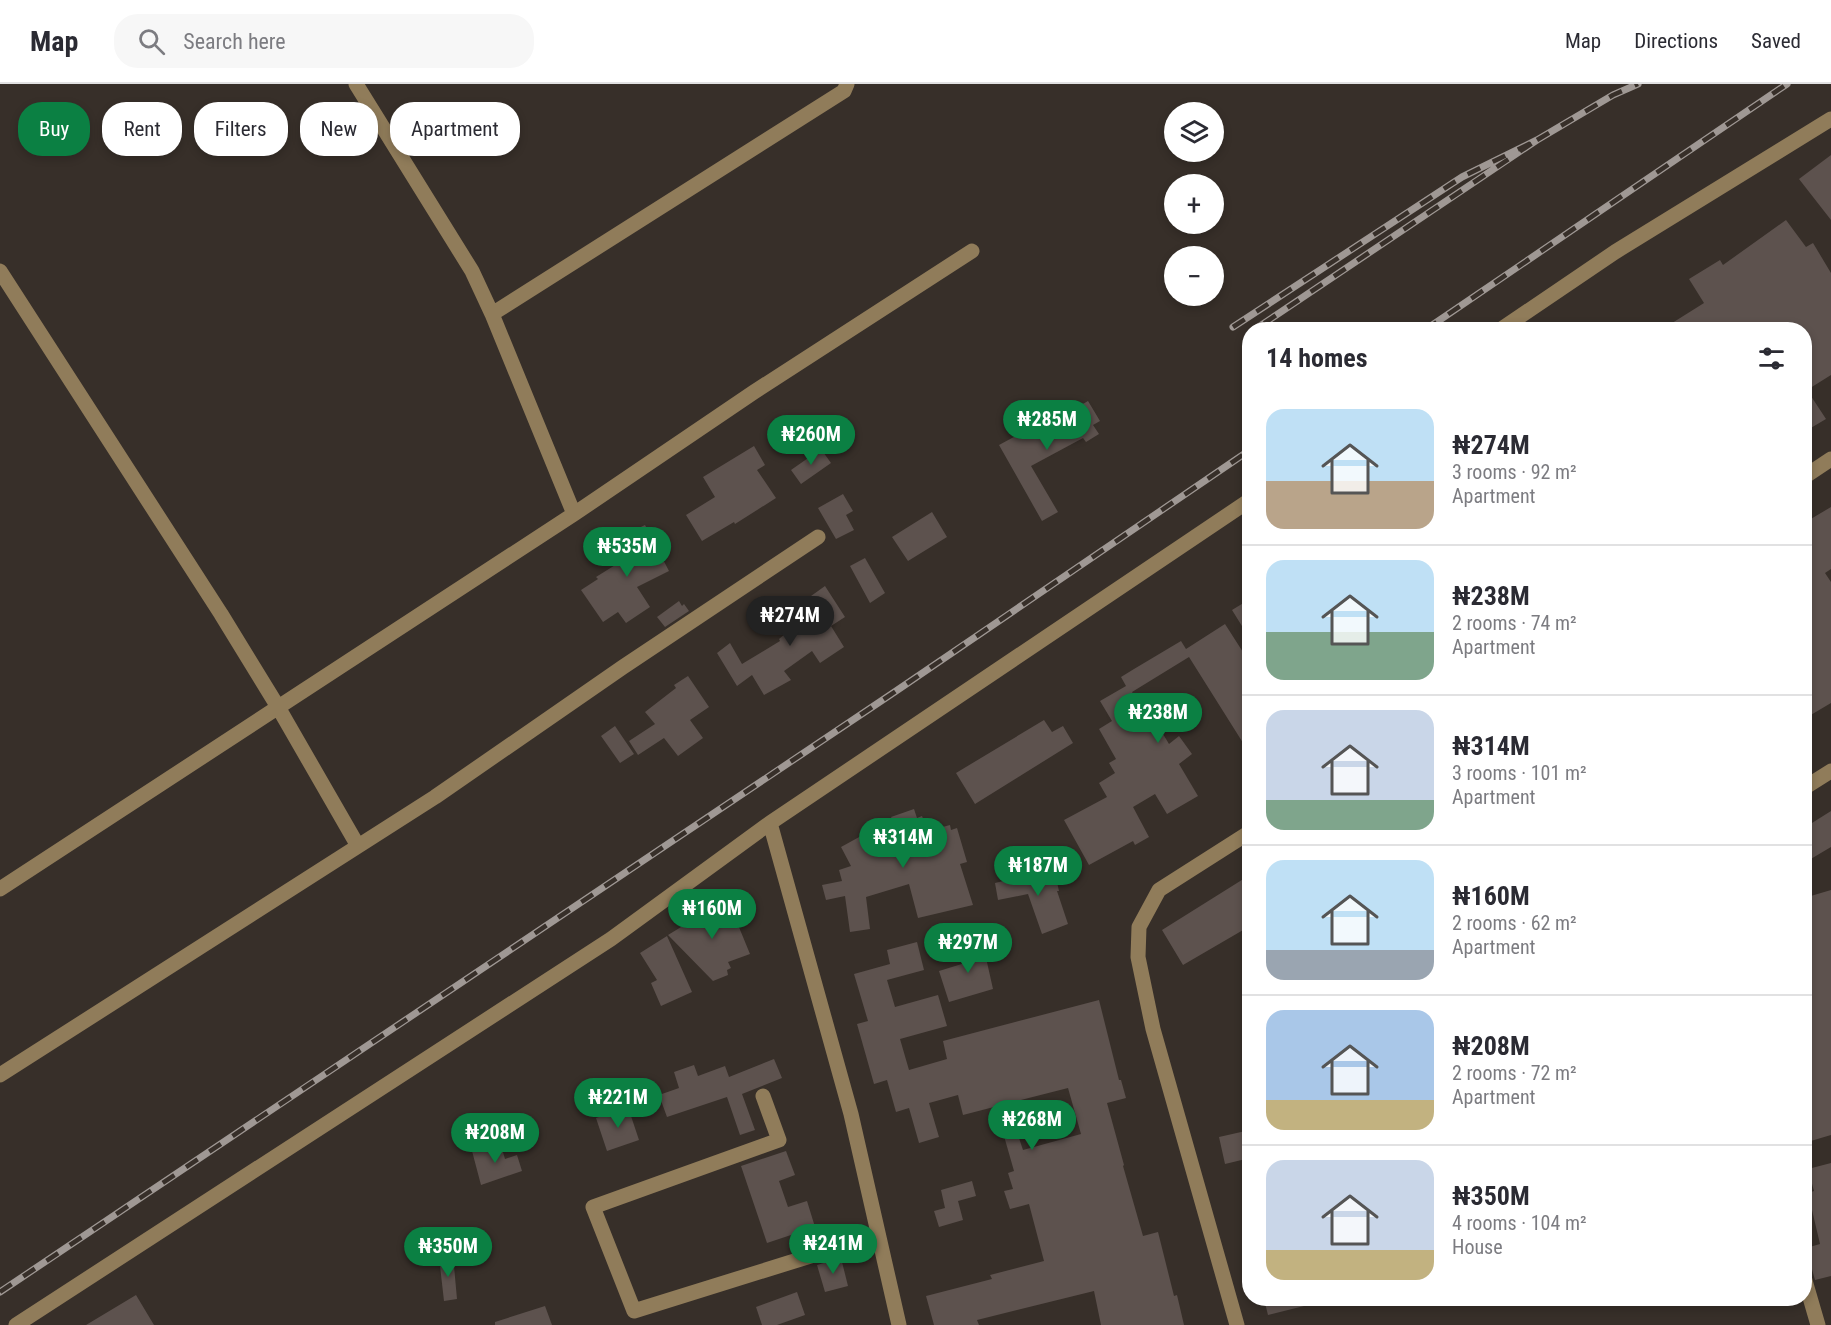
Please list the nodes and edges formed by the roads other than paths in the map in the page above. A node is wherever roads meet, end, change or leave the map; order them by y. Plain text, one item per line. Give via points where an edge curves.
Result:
1 (356, 84) edge
2 (847, 84) edge
3 (1831, 120) edge
4 (972, 250) dead end
5 (0, 271) edge
6 (492, 314) junction
7 (1512, 322) edge
8 (1831, 459) edge
9 (1812, 472) edge
10 (1242, 505) edge
11 (574, 514) junction
12 (818, 537) dead end
13 (278, 707) junction
14 (1831, 771) edge
15 (1812, 783) edge
16 (770, 823) junction
17 (1242, 837) edge
18 (358, 846) junction
19 (0, 889) edge
20 (0, 1075) edge
21 (763, 1096) dead end
22 (878, 1235) junction
23 (1812, 1304) edge
24 (16, 1325) edge
25 (899, 1325) edge
26 (1237, 1325) edge
27 (1818, 1325) edge

1 - 6 street via 472,271
2 - 6 street via 844,91
3 - 7 street via 1615,252
4 - 11 street
5 - 13 street
6 - 11 street
8 - 9 street
10 - 16 street
11 - 13 street
12 - 18 street
13 - 18 street
13 - 19 street
14 - 15 street
16 - 22 street via 851,1114
16 - 24 street via 611,939
17 - 26 street via 1159,890 1139,927 1138,957 1153,1029
18 - 20 street
21 - 22 street via 778,1140 593,1207 634,1311
22 - 25 street
23 - 27 street

